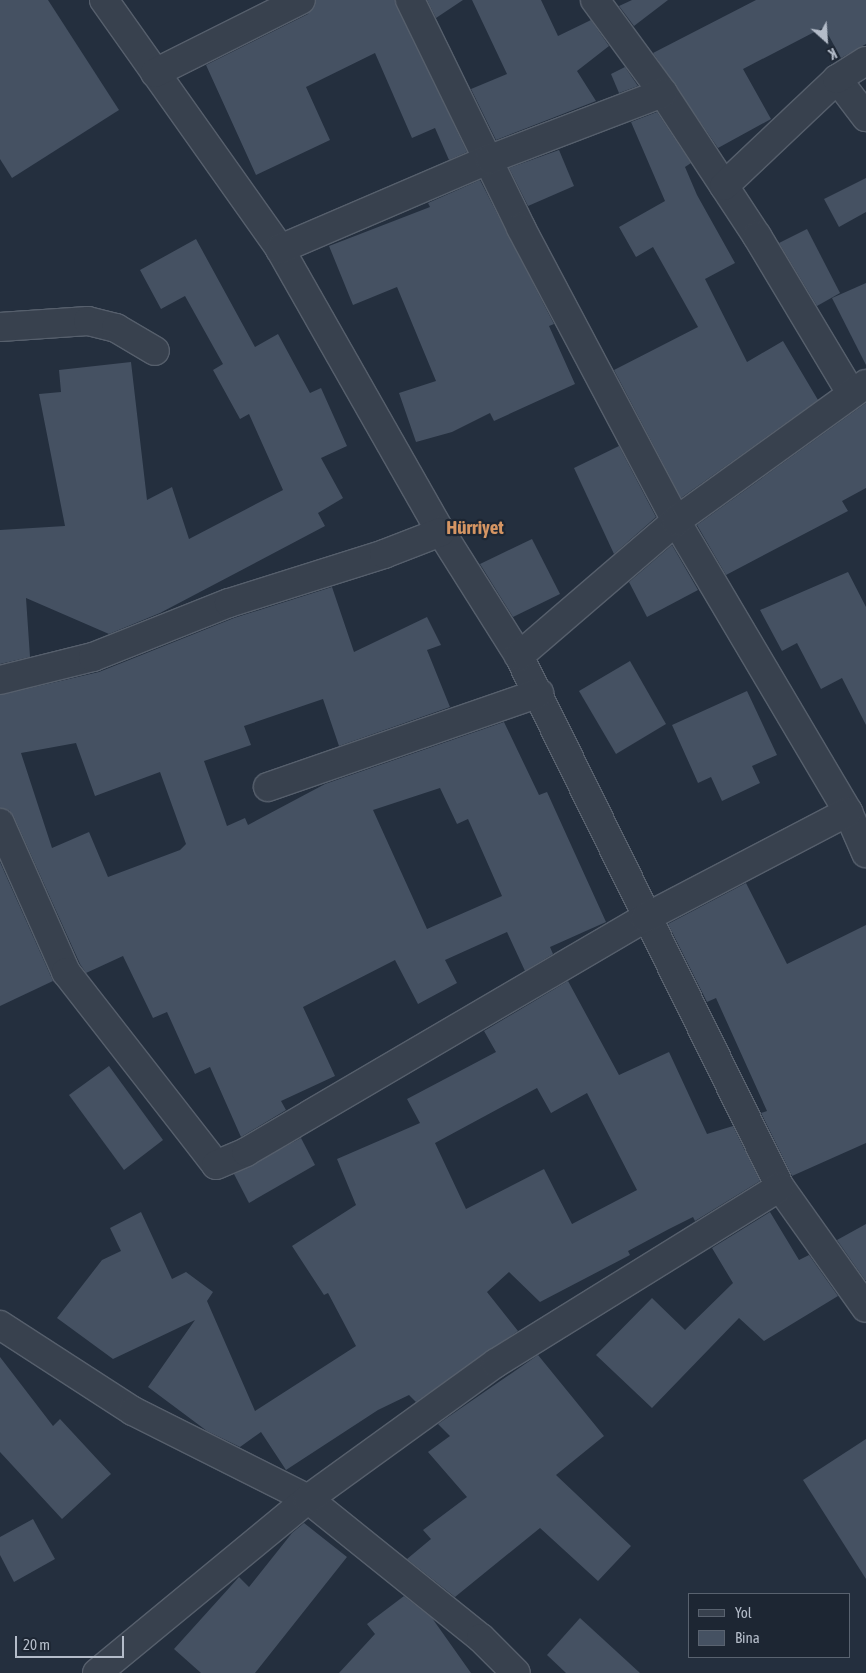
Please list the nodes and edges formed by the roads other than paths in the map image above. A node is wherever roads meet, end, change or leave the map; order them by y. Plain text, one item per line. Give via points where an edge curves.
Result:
1 (104, 0) edge
2 (302, 0) edge
3 (410, 0) edge
4 (595, 0) edge
5 (866, 60) edge
6 (155, 73) junction
7 (837, 79) junction
8 (663, 93) junction
9 (866, 117) edge
10 (490, 159) junction
11 (724, 186) junction
12 (280, 249) junction
13 (0, 327) edge
14 (155, 351) dead end
15 (859, 388) edge
16 (676, 521) junction
17 (441, 532) junction
18 (518, 656) junction
19 (0, 680) edge
20 (539, 693) junction
21 (268, 787) dead end
22 (848, 812) junction
23 (0, 823) edge
24 (866, 853) edge
25 (645, 918) junction
26 (780, 1187) junction
27 (866, 1308) edge
28 (0, 1325) edge
29 (308, 1499) junction
30 (97, 1673) edge
31 (516, 1673) edge

1 - 6 street
2 - 6 street
3 - 10 street
4 - 8 street
5 - 7 street
6 - 12 street
7 - 9 street
7 - 11 street
8 - 10 street
8 - 11 street
10 - 12 street
10 - 16 street via 521,228
11 - 15 street
12 - 17 street
13 - 14 street via 88,321 116,328
15 - 16 street
16 - 18 street
16 - 22 street
17 - 18 street
17 - 19 street via 384,554 229,603 93,657
18 - 20 street
20 - 21 street
20 - 25 street
22 - 24 street
22 - 25 street
23 - 25 street via 66,972 216,1165 246,1152
25 - 26 street
26 - 27 street
26 - 29 street via 496,1363
28 - 29 street via 133,1412
29 - 30 street
29 - 31 street via 481,1638

